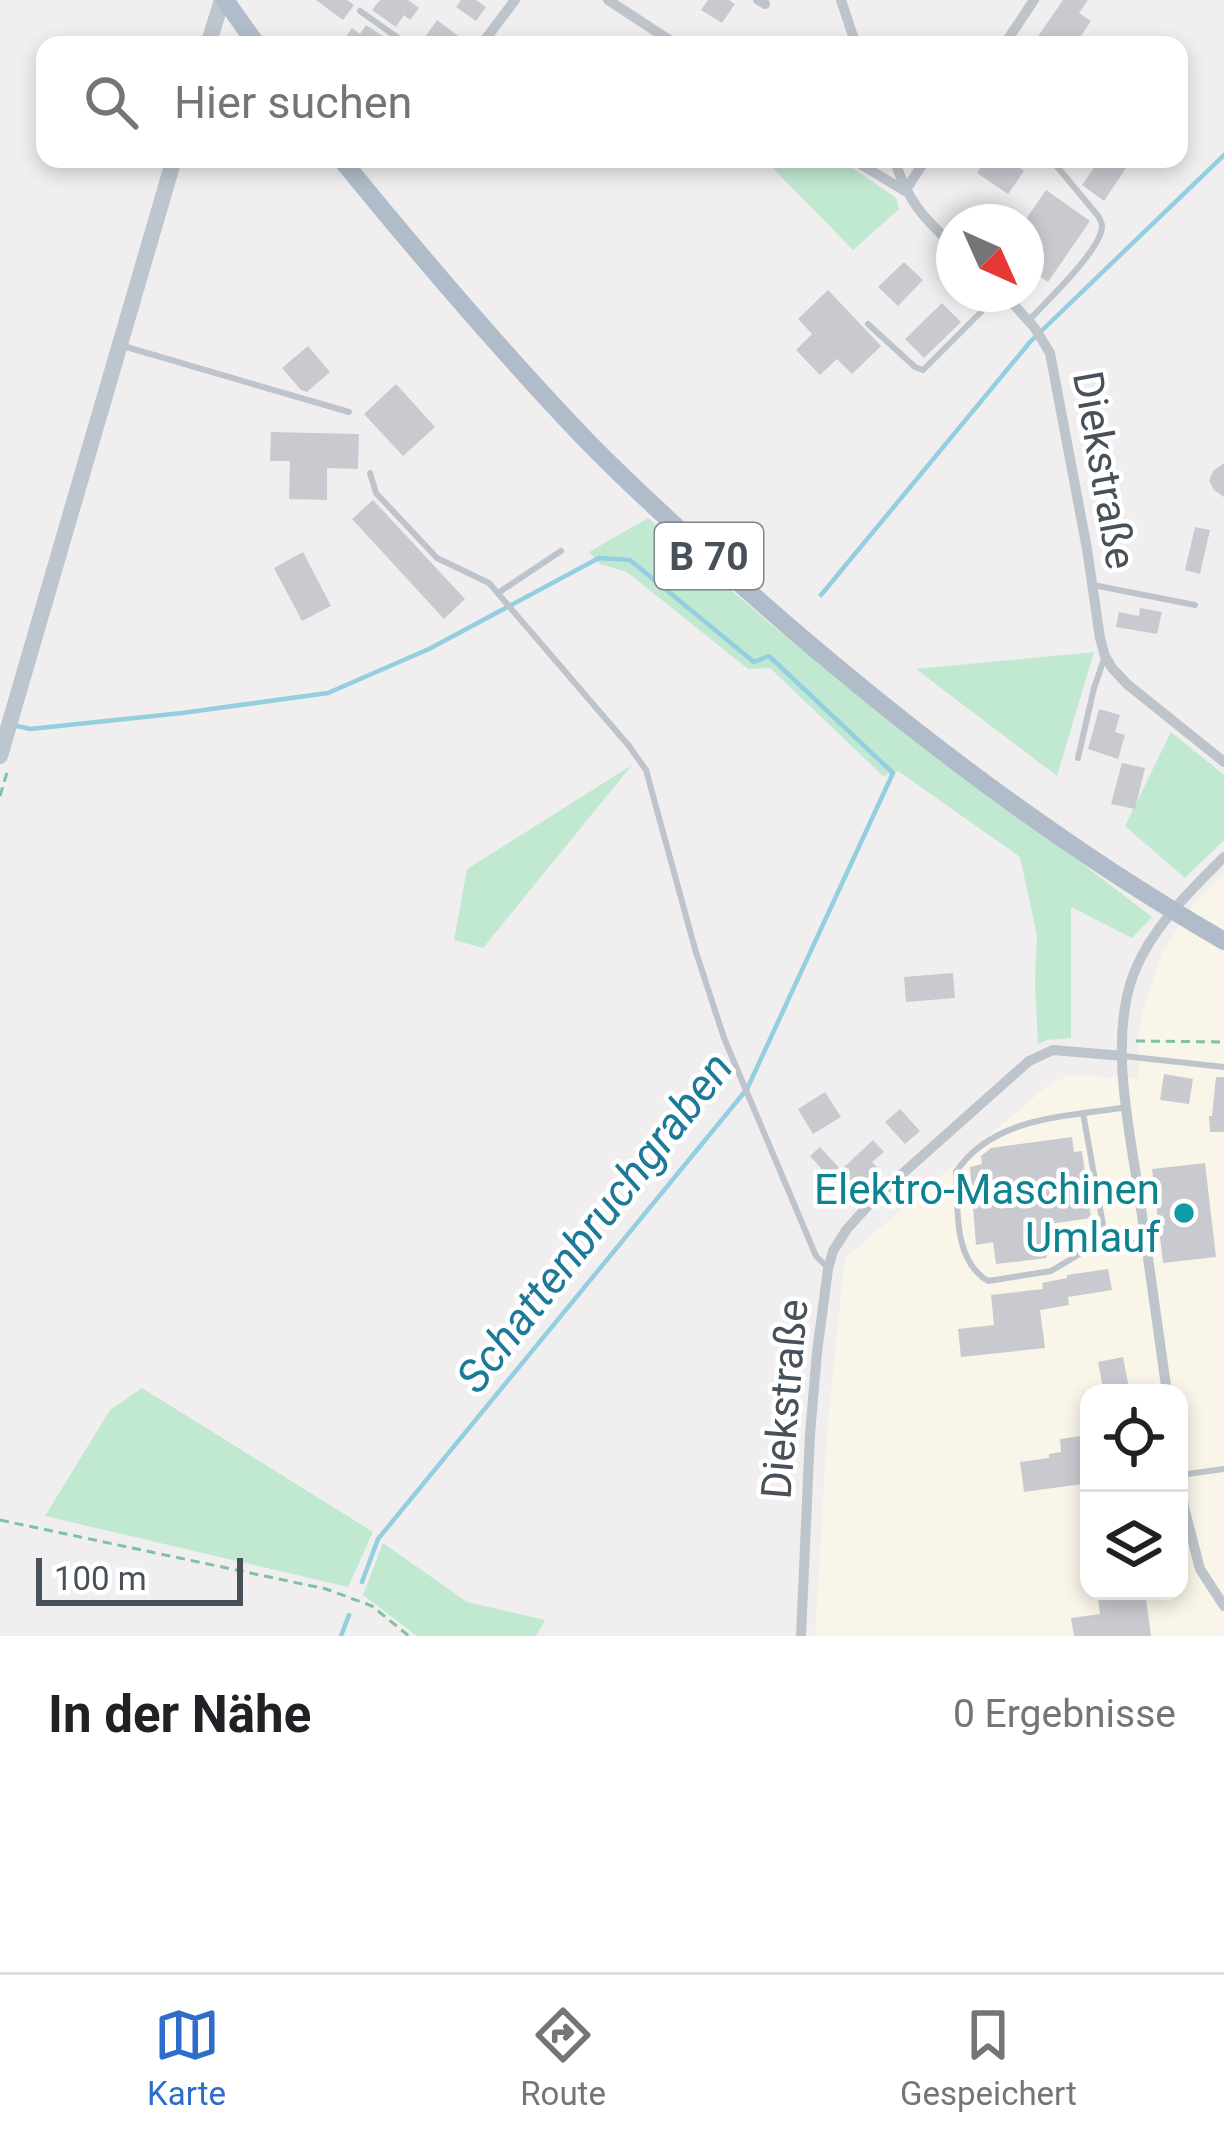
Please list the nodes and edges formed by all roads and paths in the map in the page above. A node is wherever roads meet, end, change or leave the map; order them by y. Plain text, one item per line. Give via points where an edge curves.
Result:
1 (223, 0) edge
2 (515, 0) edge
3 (608, 0) edge
4 (841, 0) edge
5 (1034, 0) edge
6 (360, 11) dead end
7 (211, 36) edge
8 (250, 36) edge
9 (395, 36) edge
10 (488, 36) edge
11 (663, 36) edge
12 (853, 36) edge
13 (1010, 36) edge
14 (171, 168) edge
15 (348, 168) edge
16 (866, 168) edge
17 (897, 168) edge
18 (920, 168) edge
19 (1058, 168) edge
20 (905, 191) junction
21 (936, 228) edge
22 (983, 312) edge
23 (1019, 312) edge
24 (868, 323) dead end
25 (1031, 324) junction
26 (120, 345) junction
27 (349, 412) dead end
28 (370, 472) dead end
29 (561, 550) dead end
30 (1093, 586) junction
31 (500, 595) junction
32 (1195, 605) dead end
33 (1106, 656) junction
34 (0, 756) edge
35 (1078, 758) dead end
36 (1224, 762) edge
37 (1224, 857) edge
38 (1216, 937) edge
39 (1124, 1040) junction
40 (1224, 1042) edge
41 (1123, 1056) junction
42 (1224, 1066) edge
43 (1127, 1107) junction
44 (1083, 1113) junction
45 (1146, 1240) junction
46 (1107, 1247) junction
47 (828, 1268) junction
48 (1166, 1384) edge
49 (1224, 1469) edge
50 (1188, 1474) edge
51 (1182, 1492) edge
52 (0, 1520) edge
53 (1224, 1606) edge
54 (409, 1636) edge
55 (801, 1636) edge

1 - 7 main road
1 - 8 main road
2 - 10 street
3 - 11 street
4 - 12 street
5 - 13 street
6 - 9 lane
14 - 26 main road
15 - 38 main road, B 70 via 590,443 814,650 944,754
16 - 20 street
17 - 20 street
18 - 20 street
19 - 25 lane via 1099,218 1101,232
20 - 21 street
22 - 24 lane via 923,370
23 - 25 street, Diekstraße
25 - 30 street, Diekstraße via 1057,386
26 - 27 lane
26 - 34 main road
28 - 31 lane via 376,493 436,558
29 - 31 lane
30 - 32 lane
30 - 33 street, Diekstraße
31 - 47 lane via 646,770 742,1084
33 - 35 lane
33 - 36 street via 1126,684
37 - 39 street via 1153,934 1125,1005
39 - 40 path
39 - 41 street
41 - 42 lane
41 - 43 street
41 - 47 street, Diekstraße via 1053,1050 1029,1061 874,1199
43 - 44 lane
43 - 45 street
44 - 46 lane
44 - 46 lane via 992,1138 962,1162 961,1244 988,1281 1051,1271
45 - 46 lane
45 - 48 street
47 - 55 street, Diekstraße
49 - 50 lane
51 - 53 street via 1199,1569
52 - 54 path via 326,1589 372,1606

